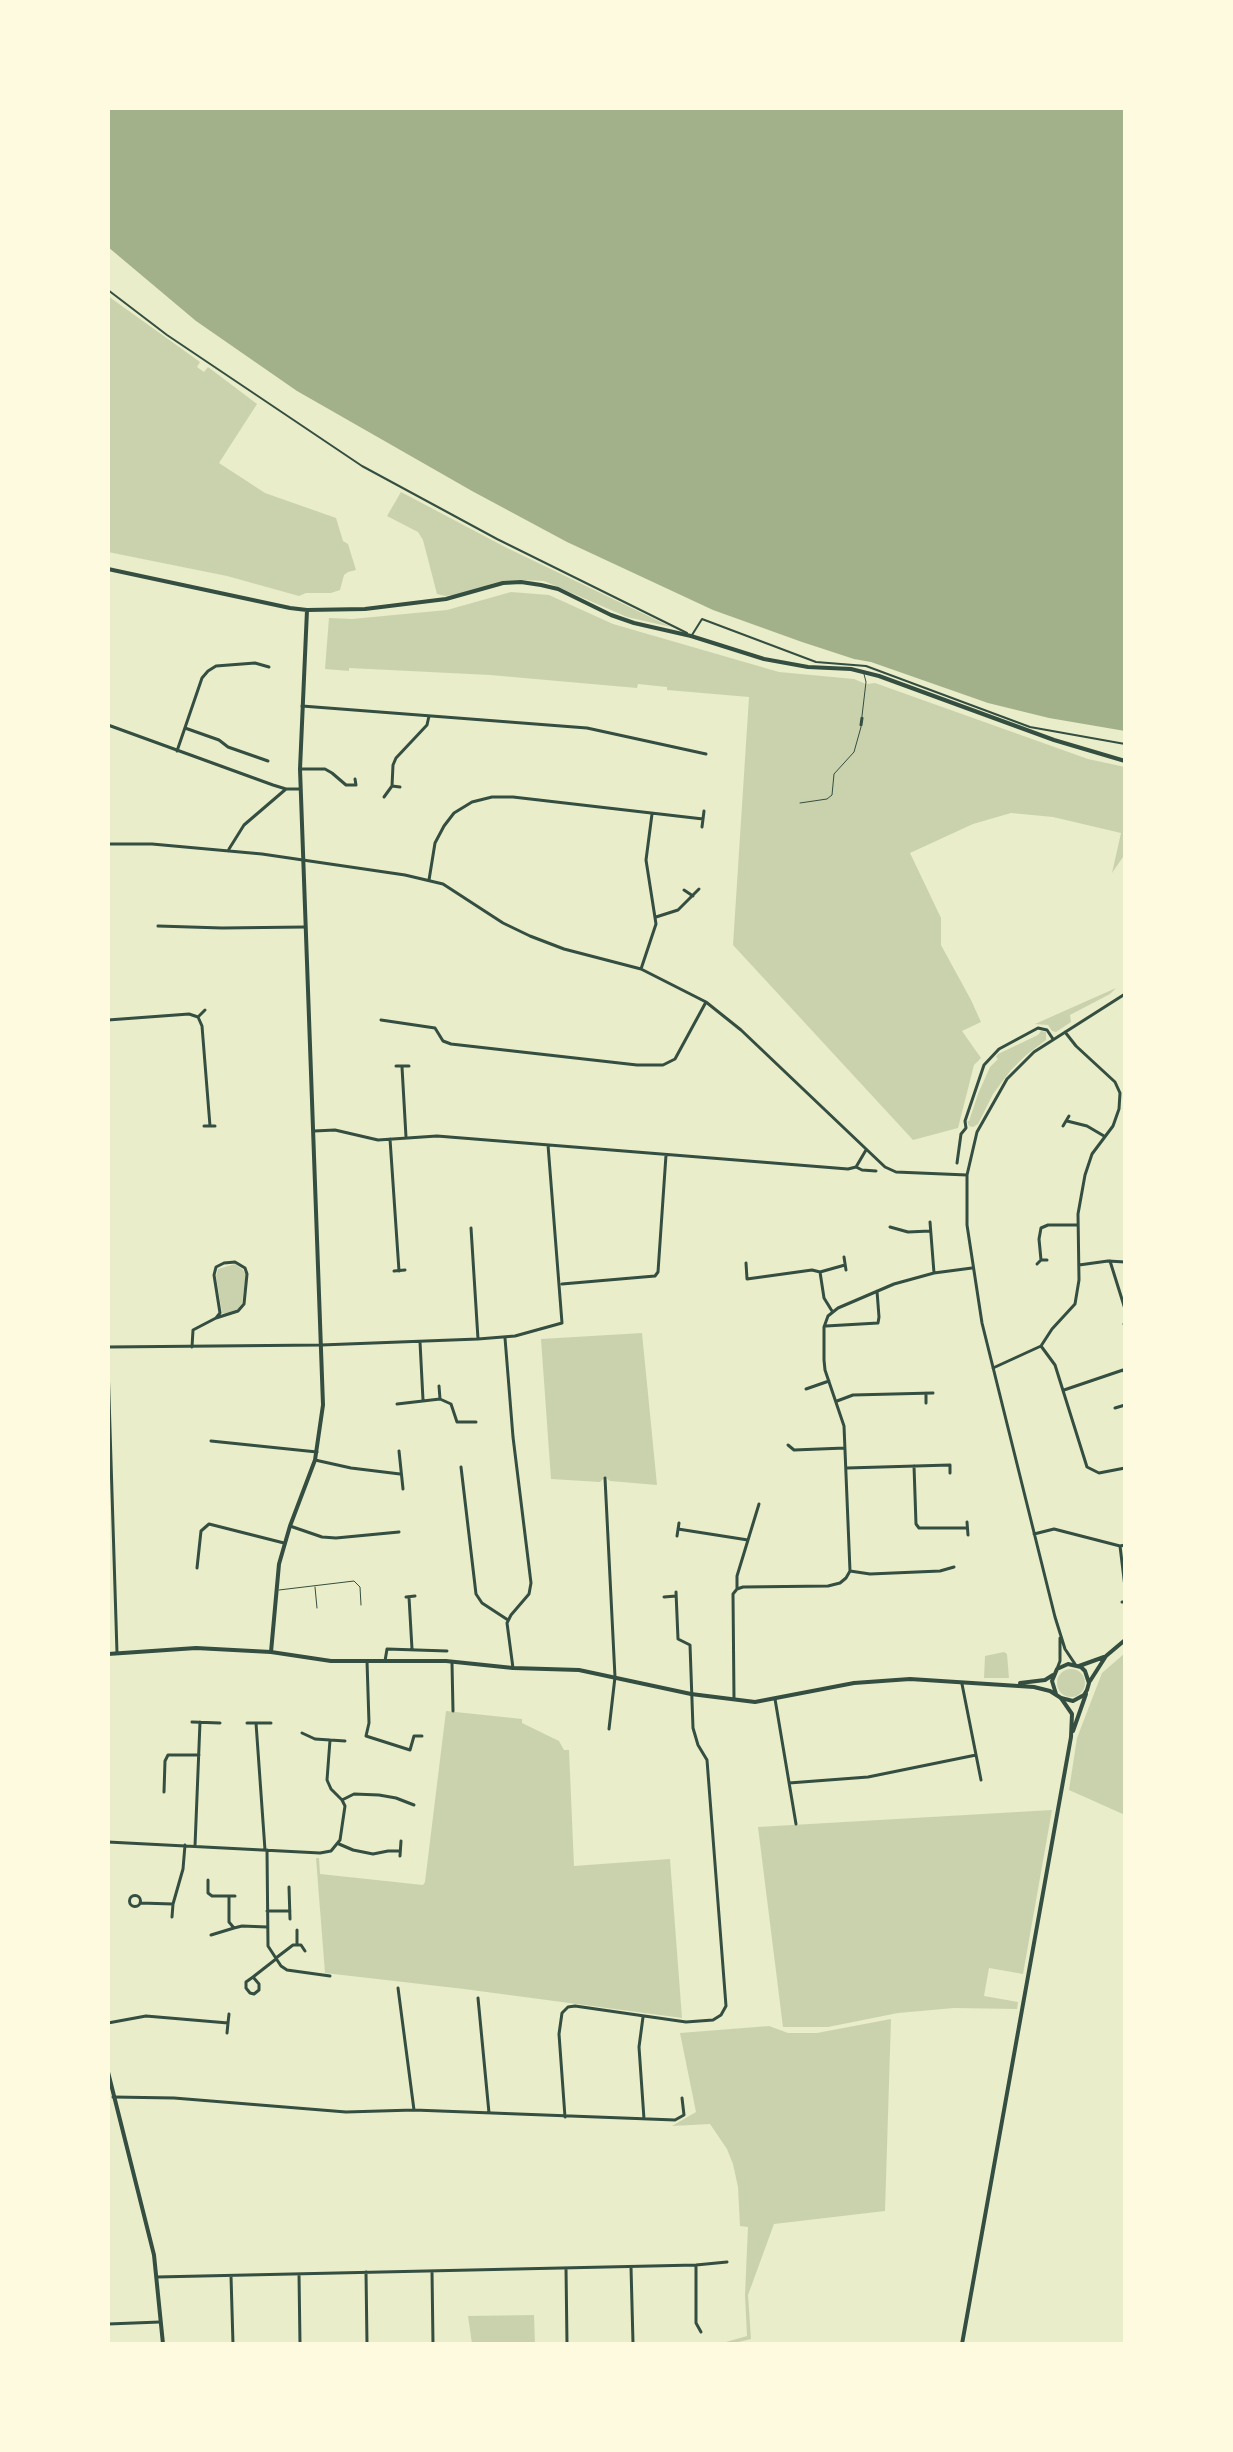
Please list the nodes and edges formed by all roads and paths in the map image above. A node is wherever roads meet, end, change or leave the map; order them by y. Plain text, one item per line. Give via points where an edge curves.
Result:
1 (108, 290) edge
2 (108, 569) edge
3 (307, 610) junction
4 (691, 636) junction
5 (269, 667) dead end
6 (864, 671) junction
7 (302, 706) junction
8 (429, 716) junction
9 (862, 718) joint
10 (108, 725) edge
11 (861, 725) joint
12 (185, 728) junction
13 (1125, 744) edge
14 (177, 751) junction
15 (706, 754) dead end
16 (268, 761) dead end
17 (1125, 761) edge
18 (300, 769) junction
19 (355, 779) dead end
20 (392, 786) junction
21 (400, 787) dead end
22 (286, 789) junction
23 (300, 789) junction
24 (384, 797) dead end
25 (800, 803) dead end
26 (704, 811) dead end
27 (652, 814) junction
28 (703, 819) junction
29 (702, 827) dead end
30 (108, 844) edge
31 (228, 851) junction
32 (303, 860) junction
33 (429, 880) junction
34 (699, 889) dead end
35 (684, 890) dead end
36 (693, 896) junction
37 (656, 917) junction
38 (158, 926) dead end
39 (305, 927) junction
40 (641, 969) junction
41 (1125, 994) edge
42 (706, 1002) junction
43 (205, 1010) dead end
44 (198, 1017) junction
45 (108, 1020) edge
46 (381, 1020) dead end
47 (1065, 1032) junction
48 (1053, 1039) junction
49 (409, 1066) dead end
50 (1122, 1092) edge
51 (1069, 1116) dead end
52 (1067, 1121) junction
53 (210, 1126) dead end
54 (1063, 1126) dead end
55 (966, 1128) junction
56 (314, 1131) junction
57 (977, 1132) junction
58 (1104, 1136) junction
59 (406, 1137) junction
60 (390, 1139) junction
61 (548, 1145) junction
62 (866, 1150) junction
63 (666, 1155) junction
64 (957, 1163) dead end
65 (856, 1167) junction
66 (876, 1171) dead end
67 (967, 1175) junction
68 (930, 1222) dead end
69 (1078, 1225) junction
70 (890, 1227) dead end
71 (471, 1228) dead end
72 (930, 1231) junction
73 (844, 1257) dead end
74 (1041, 1260) junction
75 (1047, 1260) dead end
76 (1110, 1261) junction
77 (1125, 1262) edge
78 (746, 1263) dead end
79 (1037, 1264) dead end
80 (1079, 1265) junction
81 (973, 1268) junction
82 (405, 1270) dead end
83 (820, 1272) junction
84 (934, 1273) junction
85 (560, 1284) junction
86 (877, 1291) junction
87 (1125, 1309) edge
88 (832, 1311) junction
89 (216, 1318) junction
90 (824, 1327) junction
91 (505, 1338) junction
92 (478, 1339) junction
93 (420, 1342) junction
94 (321, 1345) junction
95 (1041, 1346) junction
96 (108, 1347) edge
97 (192, 1347) junction
98 (108, 1365) edge
99 (993, 1368) junction
100 (1124, 1370) edge
101 (829, 1381) junction
102 (439, 1386) dead end
103 (806, 1389) dead end
104 (1064, 1390) junction
105 (926, 1393) junction
106 (933, 1393) dead end
107 (440, 1399) junction
108 (423, 1400) junction
109 (837, 1401) junction
110 (926, 1403) dead end
111 (397, 1404) dead end
112 (1125, 1405) edge
113 (1115, 1408) dead end
114 (476, 1422) dead end
115 (211, 1441) dead end
116 (788, 1445) dead end
117 (845, 1448) junction
118 (399, 1451) dead end
119 (317, 1452) junction
120 (315, 1460) junction
121 (914, 1466) junction
122 (461, 1467) dead end
123 (847, 1468) junction
124 (1125, 1468) edge
125 (950, 1473) dead end
126 (400, 1474) junction
127 (605, 1478) dead end
128 (403, 1489) dead end
129 (756, 1507) dead end
130 (967, 1522) dead end
131 (290, 1526) junction
132 (967, 1528) junction
133 (399, 1532) dead end
134 (1034, 1534) junction
135 (968, 1535) dead end
136 (677, 1536) dead end
137 (748, 1540) junction
138 (284, 1543) junction
139 (1122, 1545) edge
140 (954, 1567) dead end
141 (197, 1568) dead end
142 (850, 1571) junction
143 (315, 1586) junction
144 (1125, 1587) edge
145 (737, 1589) junction
146 (275, 1590) junction
147 (410, 1597) dead end
148 (664, 1597) dead end
149 (361, 1605) dead end
150 (317, 1608) dead end
151 (508, 1620) junction
152 (1060, 1634) junction
153 (1125, 1640) edge
154 (412, 1649) junction
155 (447, 1651) dead end
156 (271, 1652) junction
157 (108, 1654) edge
158 (117, 1654) junction
159 (1106, 1656) junction
160 (367, 1661) junction
161 (385, 1661) junction
162 (452, 1662) junction
163 (1077, 1665) junction
164 (513, 1668) junction
165 (1055, 1672) junction
166 (615, 1677) junction
167 (962, 1684) junction
168 (1009, 1685) junction
169 (1088, 1686) junction
170 (691, 1694) junction
171 (1058, 1696) junction
172 (775, 1699) junction
173 (734, 1700) junction
174 (453, 1711) dead end
175 (192, 1722) dead end
176 (200, 1722) junction
177 (220, 1723) dead end
178 (247, 1723) dead end
179 (256, 1723) junction
180 (271, 1723) dead end
181 (609, 1729) dead end
182 (302, 1733) dead end
183 (366, 1736) junction
184 (422, 1736) dead end
185 (1071, 1737) junction
186 (330, 1740) junction
187 (345, 1741) dead end
188 (364, 1742) dead end
189 (410, 1750) junction
190 (199, 1755) junction
191 (976, 1755) junction
192 (409, 1757) dead end
193 (981, 1780) dead end
194 (789, 1783) junction
195 (164, 1792) dead end
196 (342, 1800) junction
197 (414, 1805) dead end
198 (796, 1824) dead end
199 (401, 1841) dead end
200 (108, 1842) edge
201 (339, 1844) junction
202 (185, 1845) junction
203 (195, 1846) junction
204 (266, 1850) junction
205 (208, 1880) dead end
206 (289, 1887) dead end
207 (229, 1896) junction
208 (235, 1896) dead end
209 (140, 1903) dead end
210 (173, 1904) junction
211 (267, 1911) junction
212 (290, 1911) junction
213 (172, 1917) dead end
214 (290, 1919) dead end
215 (267, 1927) junction
216 (234, 1928) junction
217 (297, 1930) dead end
218 (211, 1935) dead end
219 (297, 1945) junction
220 (305, 1951) dead end
221 (276, 1959) junction
222 (330, 1976) dead end
223 (253, 1977) dead end
224 (398, 1988) dead end
225 (478, 1998) dead end
226 (229, 2014) dead end
227 (643, 2017) junction
228 (108, 2023) edge
229 (228, 2023) junction
230 (227, 2033) dead end
231 (108, 2072) edge
232 (113, 2097) junction
233 (682, 2098) dead end
234 (414, 2110) junction
235 (489, 2114) junction
236 (565, 2117) junction
237 (644, 2119) junction
238 (727, 2262) dead end
239 (696, 2265) junction
240 (631, 2267) junction
241 (566, 2268) junction
242 (432, 2271) junction
243 (366, 2272) junction
244 (299, 2274) junction
245 (231, 2275) junction
246 (157, 2277) junction
247 (162, 2322) junction
248 (108, 2324) edge
249 (701, 2332) dead end
250 (633, 2343) edge
251 (163, 2344) edge
252 (233, 2344) edge
253 (300, 2344) edge
254 (367, 2344) edge
255 (433, 2344) edge
256 (567, 2344) edge
257 (962, 2344) edge

1 - 4 street via 362,466
2 - 3 street
3 - 4 street via 440,600 521,582 558,589 634,623
3 - 7 street
4 - 6 street via 787,664
4 - 13 street via 702,619 816,662 866,666 1030,727
5 - 12 street via 255,663 208,671
6 - 9 lane
6 - 17 street
7 - 8 street
7 - 18 street
8 - 15 street via 604,731
8 - 20 street via 396,758
9 - 11 street
10 - 14 street
11 - 25 lane via 854,752 834,774 831,797
12 - 14 street
12 - 16 street
14 - 22 street
18 - 19 street via 325,769 346,785 356,785
18 - 23 street
20 - 21 street
20 - 24 street
22 - 23 street
22 - 31 street via 244,825
23 - 32 street
26 - 28 street
27 - 28 street
27 - 33 street via 513,797 472,802 444,826 435,843
27 - 37 street via 646,858
28 - 29 street
30 - 31 street
31 - 32 street
32 - 33 street
32 - 39 street
33 - 40 street via 530,936
34 - 36 street
35 - 36 street
36 - 37 street via 678,910
37 - 40 street
38 - 39 street
39 - 56 street
40 - 42 street
41 - 47 street
42 - 46 street via 675,1059 663,1065 451,1044 435,1028
42 - 62 street
43 - 44 street
44 - 45 street
44 - 53 street
47 - 48 street
47 - 50 street
48 - 55 street via 1038,1028 991,1057 975,1085
48 - 57 street via 1007,1079
49 - 59 street via 399,1067
50 - 58 street via 1117,1118
51 - 52 street
52 - 54 street
52 - 58 street
55 - 57 street
55 - 64 street
56 - 60 street
56 - 94 street
57 - 67 street
58 - 69 street via 1086,1170
59 - 60 street
59 - 61 street
60 - 82 street via 397,1271
61 - 63 street
61 - 85 street
62 - 65 street
62 - 67 street via 896,1172
63 - 65 street
63 - 85 street via 655,1276
65 - 66 street
67 - 81 street
68 - 72 street
69 - 74 street via 1041,1228
69 - 80 street
70 - 72 street
71 - 92 street
72 - 84 street
73 - 83 street via 845,1267
74 - 75 street
74 - 79 street
76 - 77 street
76 - 80 street
76 - 87 street
78 - 83 street via 747,1279
80 - 95 street via 1075,1304
81 - 84 street
81 - 99 street
83 - 88 street
84 - 86 street
85 - 91 street via 562,1323
86 - 88 street
86 - 90 street via 876,1324
88 - 90 street
89 - 89 street via 216,1267 235,1262 247,1274 244,1304
89 - 97 street via 193,1330
90 - 101 street
91 - 92 street
91 - 151 street via 531,1587
92 - 93 street
93 - 94 street
93 - 108 street
94 - 97 street
94 - 119 street via 323,1405
95 - 99 street
95 - 104 street
96 - 97 street
98 - 158 street
99 - 134 street
100 - 104 street
101 - 103 street
101 - 109 street
102 - 107 street
104 - 124 street via 1087,1467 1099,1473
105 - 106 street
105 - 109 street via 853,1395
105 - 110 street
107 - 108 street
107 - 114 street via 451,1404 457,1422
108 - 111 street
109 - 117 street
112 - 113 street
115 - 119 street
116 - 117 street via 794,1450
117 - 123 street
118 - 126 street
119 - 120 street
120 - 126 street
120 - 131 street
121 - 123 street
121 - 125 street via 950,1465
121 - 132 street via 919,1528
122 - 151 street via 476,1594
123 - 142 street
126 - 128 street
127 - 166 street
129 - 137 street
130 - 132 street
131 - 133 street via 336,1538
131 - 138 street
132 - 135 street
134 - 139 street via 1054,1529
134 - 152 street
136 - 137 street via 679,1526
137 - 145 street
138 - 141 street via 207,1525 200,1534
138 - 146 street
139 - 144 street
140 - 142 street
142 - 145 street via 840,1583 828,1586
143 - 146 lane
143 - 149 lane via 354,1581 360,1587
143 - 150 lane
145 - 173 street via 732,1618
146 - 156 street
147 - 154 street
148 - 170 street via 676,1594 678,1639 690,1645
151 - 164 street
152 - 163 street
152 - 165 street
153 - 159 street
154 - 155 street
154 - 161 street via 386,1649
156 - 158 street via 196,1648
156 - 160 street
157 - 158 street
159 - 163 street
159 - 169 street
160 - 161 street
160 - 183 street
161 - 162 street
162 - 164 street
162 - 174 street
163 - 165 street
163 - 169 street via 1085,1671
164 - 166 street
165 - 168 street via 1045,1680
165 - 171 street
166 - 170 street
166 - 181 street
167 - 168 street
167 - 172 street via 870,1680
167 - 191 street
168 - 171 street
169 - 171 street via 1073,1701
169 - 185 street
170 - 173 street
170 - 227 street via 693,1730 707,1760 726,2006 721,2015 702,2022
171 - 185 street via 1072,1714
172 - 173 street
172 - 194 street
175 - 176 street
176 - 177 street
176 - 190 street
178 - 179 street
179 - 180 street
179 - 204 street
182 - 186 street
183 - 188 street
183 - 189 street
184 - 189 street via 414,1736
185 - 257 street
186 - 187 street
186 - 196 street via 327,1780
189 - 192 street
190 - 195 street via 168,1755
190 - 203 street
191 - 193 street
191 - 194 street via 868,1777
194 - 198 street
196 - 197 street via 354,1794 379,1795
196 - 201 street
199 - 201 street via 400,1854 373,1854
200 - 202 street
201 - 204 street via 326,1853
202 - 203 street
202 - 210 street
203 - 204 street
204 - 211 street
205 - 207 street via 208,1893
206 - 212 street
207 - 208 street
207 - 216 street via 229,1922
209 - 210 street
210 - 213 street
211 - 212 street
211 - 215 street
212 - 214 street
215 - 216 street
215 - 221 street via 267,1943
216 - 218 street
217 - 219 street
219 - 220 street
219 - 221 street
221 - 222 street via 287,1970
221 - 223 street
224 - 234 street
225 - 235 street
226 - 229 street
227 - 236 street via 575,2006 564,2010 559,2034
227 - 237 street via 639,2051
228 - 229 street via 146,2016
229 - 230 street
231 - 232 street
232 - 234 street via 346,2112
232 - 246 street
233 - 237 street via 681,2118
234 - 235 street
235 - 236 street
236 - 237 street
238 - 239 street
239 - 240 street
239 - 249 street via 696,2323
240 - 241 street
240 - 250 street
241 - 242 street
241 - 256 street
242 - 243 street
242 - 255 street
243 - 244 street
243 - 254 street
244 - 245 street
244 - 253 street
245 - 246 street
245 - 252 street
246 - 247 street
247 - 248 street
247 - 251 street

